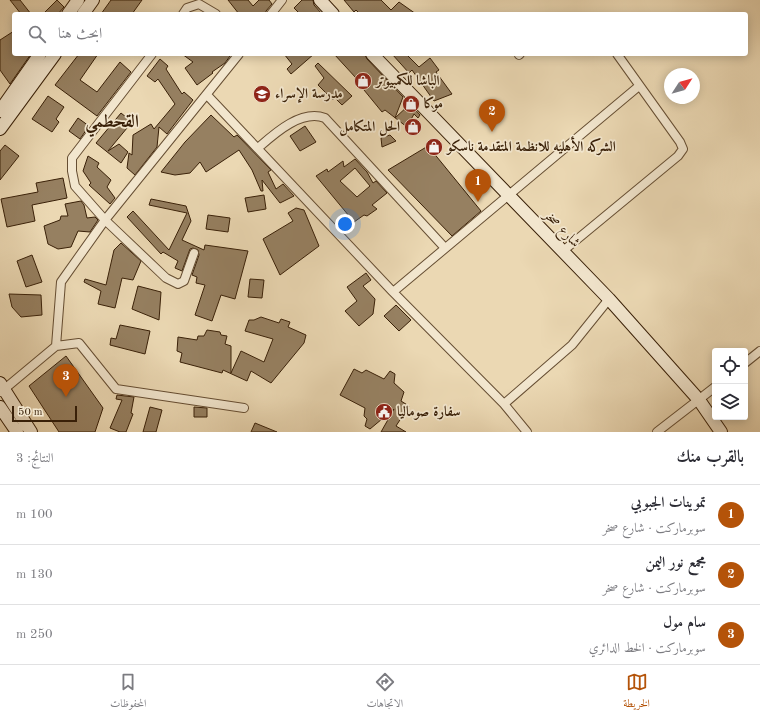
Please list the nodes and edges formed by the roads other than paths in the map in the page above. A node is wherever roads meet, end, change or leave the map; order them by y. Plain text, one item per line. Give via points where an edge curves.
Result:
1 (78, 0) edge
2 (93, 0) edge
3 (282, 0) edge
4 (320, 0) edge
5 (69, 12) edge
6 (84, 12) edge
7 (184, 12) edge
8 (213, 12) edge
9 (273, 12) edge
10 (331, 12) edge
11 (46, 56) edge
12 (46, 56) edge
13 (150, 56) edge
14 (237, 56) edge
15 (374, 56) edge
16 (618, 56) edge
17 (639, 86) junction
18 (207, 95) junction
19 (1, 108) edge
20 (0, 129) edge
21 (258, 148) junction
22 (508, 195) junction
23 (105, 220) junction
24 (445, 248) junction
25 (563, 252) junction
26 (194, 253) dead end
27 (393, 292) junction
28 (609, 299) junction
29 (56, 346) junction
30 (760, 351) edge
31 (748, 361) edge
32 (1, 388) edge
33 (712, 390) edge
34 (699, 400) junction
35 (504, 404) junction
36 (0, 407) edge
37 (244, 408) dead end
38 (17, 432) edge
39 (32, 432) edge
40 (527, 432) edge
41 (658, 432) edge
42 (721, 432) edge

1 - 5 street
2 - 6 street
3 - 9 street
4 - 10 street
7 - 8 street via 187,8 199,4
11 - 19 street
12 - 20 street
13 - 23 street via 72,158 75,186
14 - 18 street
15 - 22 street, شارع صخر
16 - 17 street
17 - 22 street
17 - 25 street via 683,149 678,156
18 - 21 street
18 - 23 street
21 - 24 street via 289,124 314,116 325,118
21 - 27 street
22 - 24 street
22 - 25 street, شارع صخر
23 - 26 street via 174,283 181,284 184,281
23 - 29 street via 61,282
24 - 27 street
25 - 28 street, شارع صخر
27 - 35 street
28 - 34 street, شارع صخر
28 - 35 street via 572,345
29 - 32 street
29 - 37 street via 79,343 116,389
30 - 31 street
32 - 39 street
33 - 34 street
34 - 41 street
34 - 42 street, شارع صخر
35 - 40 street
36 - 38 street

